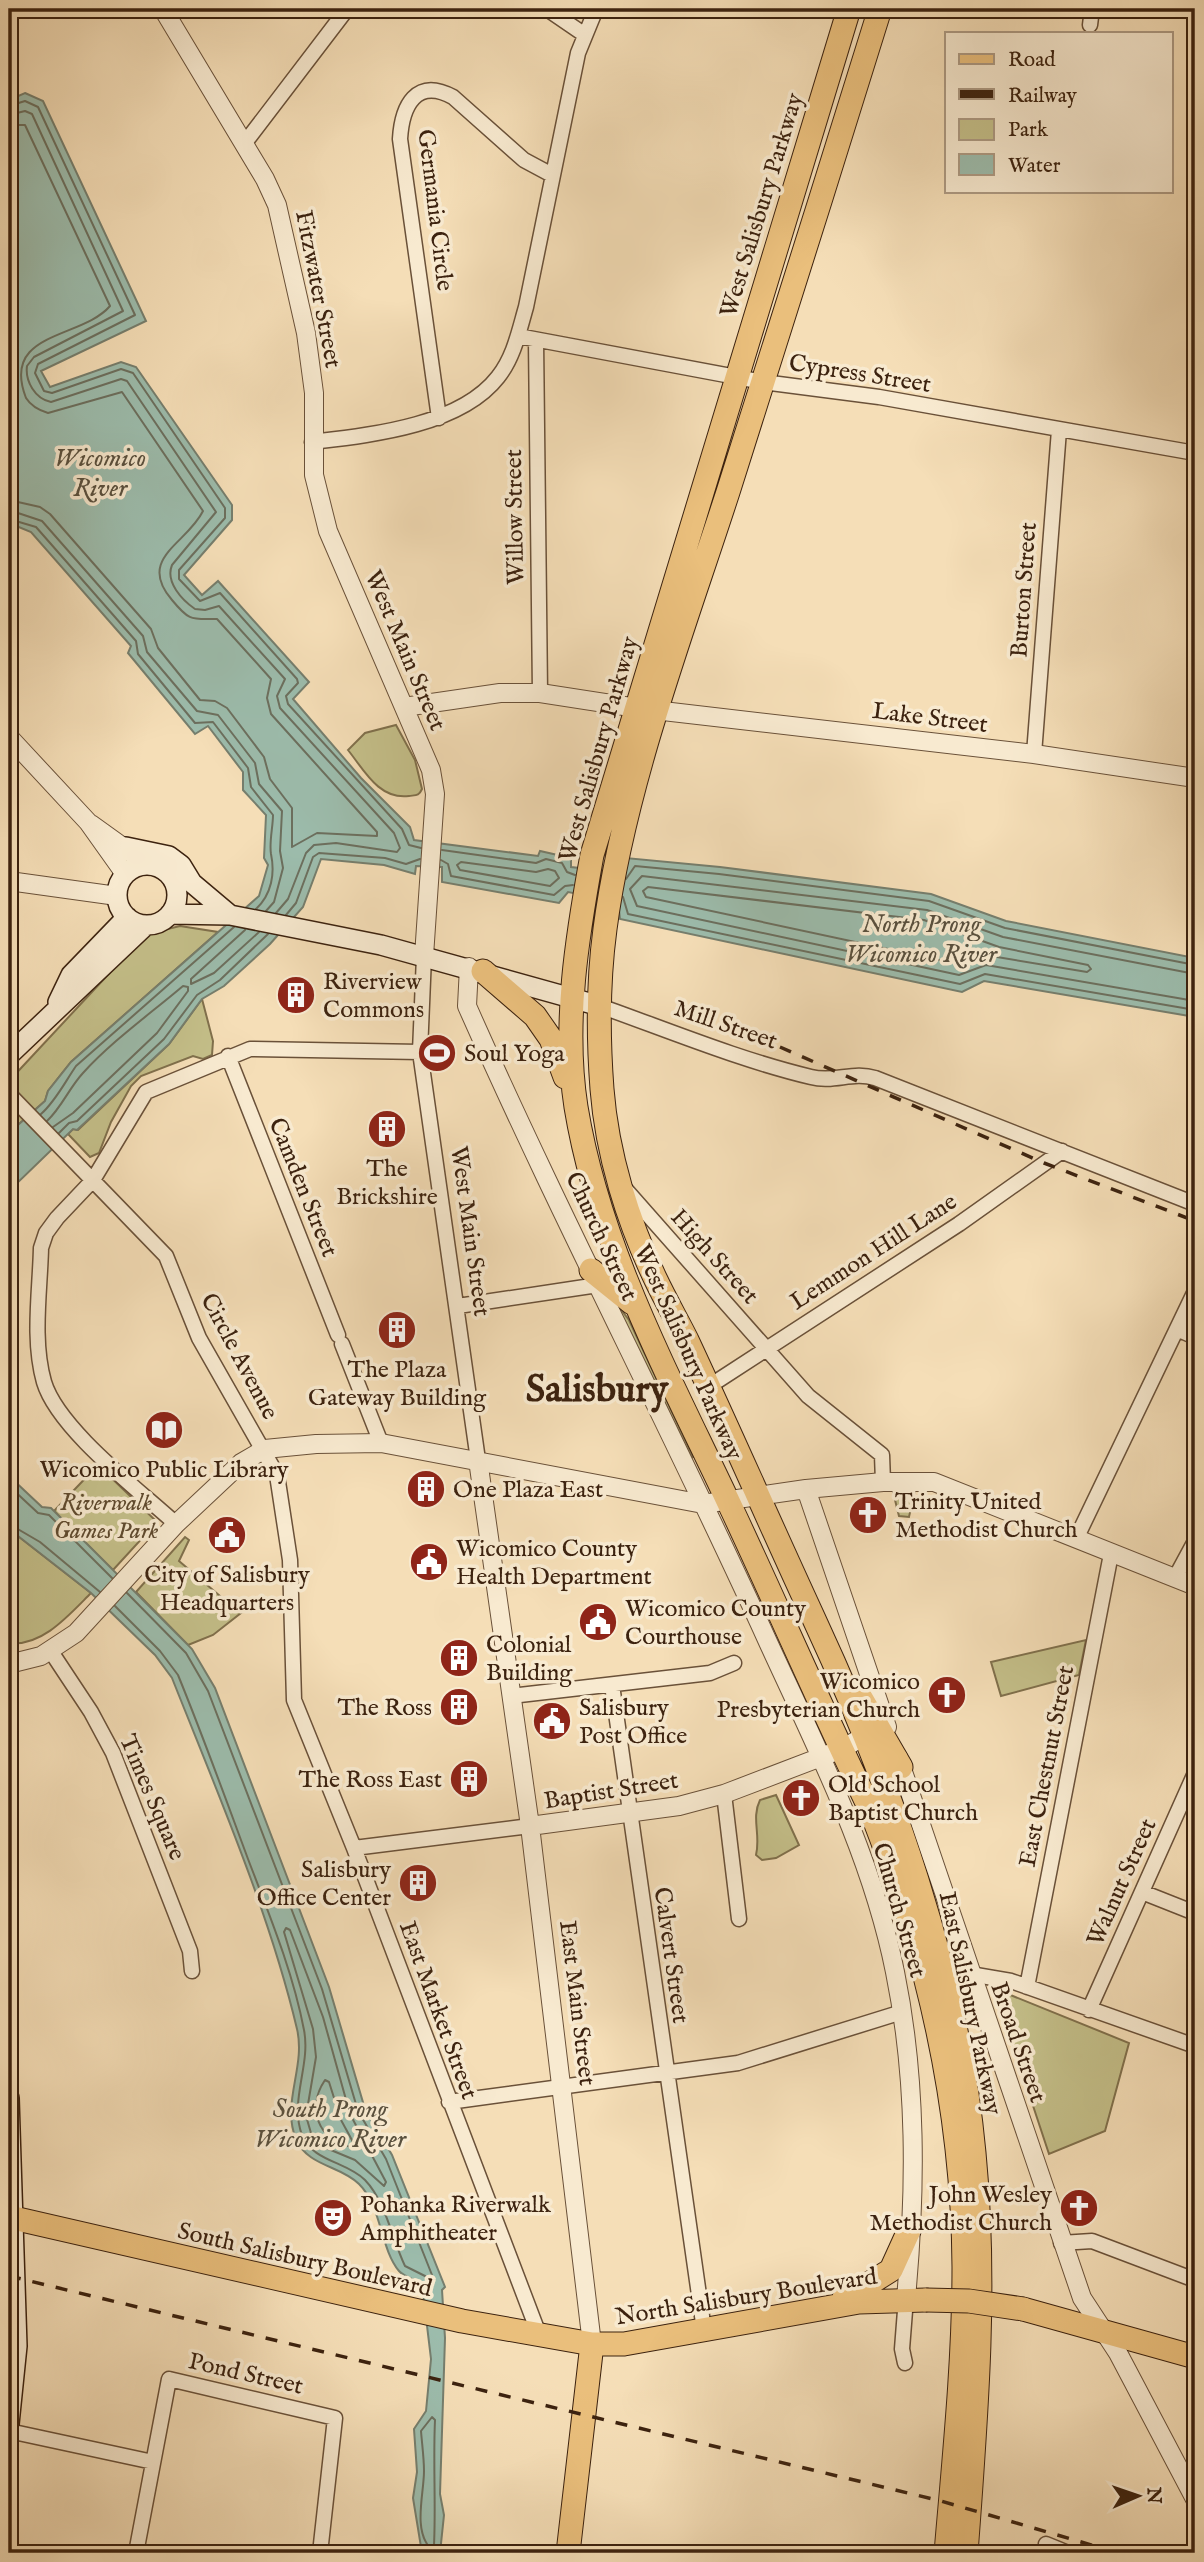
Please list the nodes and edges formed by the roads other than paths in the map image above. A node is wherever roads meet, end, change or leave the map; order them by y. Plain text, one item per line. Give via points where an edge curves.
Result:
1 (163, 9) edge
2 (347, 9) edge
3 (547, 9) edge
4 (596, 9) edge
5 (849, 9) edge
6 (880, 9) edge
7 (1092, 9) edge
8 (1090, 25) dead end
9 (585, 35) junction
10 (244, 144) junction
11 (552, 176) junction
12 (518, 336) junction
13 (536, 340) junction
14 (736, 376) junction
15 (763, 382) junction
16 (439, 418) junction
17 (1059, 430) junction
18 (312, 442) junction
19 (1195, 453) edge
20 (540, 693) junction
21 (404, 707) junction
22 (647, 709) junction
23 (9, 737) edge
24 (1034, 754) junction
25 (1195, 778) edge
26 (88, 822) junction
27 (126, 847) junction
28 (148, 864) junction
29 (125, 874) junction
30 (171, 877) junction
31 (9, 881) edge
32 (117, 895) junction
33 (170, 914) junction
34 (232, 916) junction
35 (137, 921) junction
36 (424, 956) junction
37 (476, 969) junction
38 (573, 998) junction
39 (600, 1006) junction
40 (420, 1052) junction
41 (9, 1055) edge
42 (228, 1056) junction
43 (9, 1094) edge
44 (576, 1105) junction
45 (1062, 1152) junction
46 (93, 1180) junction
47 (619, 1180) junction
48 (1195, 1204) edge
49 (595, 1278) junction
50 (1195, 1291) edge
51 (635, 1305) junction
52 (458, 1306) junction
53 (1177, 1329) junction
54 (1195, 1337) edge
55 (766, 1348) junction
56 (708, 1387) junction
57 (381, 1443) junction
58 (265, 1449) junction
59 (478, 1460) junction
60 (883, 1482) junction
61 (806, 1489) junction
62 (756, 1495) junction
63 (727, 1500) junction
64 (703, 1504) junction
65 (176, 1524) junction
66 (1076, 1539) junction
67 (1195, 1541) edge
68 (1111, 1554) junction
69 (1175, 1578) junction
70 (1195, 1586) edge
71 (818, 1626) junction
72 (50, 1650) junction
73 (734, 1663) dead end
74 (9, 1664) edge
75 (612, 1685) junction
76 (512, 1696) junction
77 (294, 1700) joint
78 (864, 1736) junction
79 (842, 1749) junction
80 (820, 1757) junction
81 (901, 1767) junction
82 (1195, 1773) edge
83 (724, 1794) junction
84 (630, 1812) junction
85 (530, 1826) junction
86 (354, 1848) junction
87 (1142, 1892) junction
88 (1195, 1913) edge
89 (739, 1919) dead end
90 (192, 1971) dead end
91 (970, 1974) junction
92 (1027, 1987) junction
93 (1088, 2010) junction
94 (902, 2012) junction
95 (1195, 2046) edge
96 (666, 2073) junction
97 (562, 2087) junction
98 (9, 2098) edge
99 (449, 2102) junction
100 (12, 2218) edge
101 (911, 2226) junction
102 (1061, 2243) junction
103 (1195, 2280) edge
104 (916, 2299) junction
105 (13, 2303) edge
106 (832, 2306) junction
107 (1102, 2329) junction
108 (705, 2330) junction
109 (540, 2337) junction
110 (592, 2344) junction
111 (1195, 2357) edge
112 (905, 2363) dead end
113 (9, 2424) edge
114 (9, 2431) edge
115 (153, 2462) junction
116 (1195, 2499) edge
117 (1046, 2544) dead end
118 (136, 2553) edge
119 (320, 2553) edge
120 (568, 2553) edge
121 (946, 2553) edge
122 (966, 2553) edge
123 (1068, 2553) edge

1 - 10 street, Fitzwater Street
2 - 10 street
3 - 9 street
4 - 9 street
5 - 14 main road, West Salisbury Parkway
6 - 15 main road, West Salisbury Parkway
7 - 8 street
9 - 11 street
10 - 18 street, Fitzwater Street via 273,197 286,236 314,393
11 - 12 street
11 - 16 street, Germania Circle via 524,160 441,91 418,95 405,107 400,139
12 - 13 street, Cypress Street
12 - 16 street via 499,376 480,396
13 - 14 street, Cypress Street
13 - 20 street, Willow Street
14 - 15 street, Cypress Street
14 - 22 main road, West Salisbury Parkway
15 - 17 street, Cypress Street via 879,397
15 - 22 main road, West Salisbury Parkway
16 - 18 street
17 - 19 street, Cypress Street
17 - 24 street, Burton Street
18 - 21 street, West Main Street via 314,475 328,531
20 - 21 street, Lake Street via 500,693
20 - 22 street, Lake Street
21 - 36 street, West Main Street via 431,770 435,794
22 - 24 street, Lake Street
22 - 38 main road, West Salisbury Parkway via 592,855
22 - 39 main road, West Salisbury Parkway via 604,935
23 - 26 street
24 - 25 street, Lake Street
26 - 27 street
26 - 29 street
27 - 28 street
27 - 34 main road via 169,856 192,883
28 - 29 main road
28 - 30 main road
29 - 32 main road
30 - 33 main road via 177,896
30 - 34 main road, Mill Street via 196,901
31 - 32 street
32 - 35 main road
33 - 34 main road, Mill Street
33 - 35 main road via 163,920
34 - 36 main road, Mill Street
35 - 41 main road via 71,975 54,1010
36 - 37 main road, Mill Street
36 - 40 street, West Main Street
37 - 38 main road, Mill Street
37 - 44 main road via 535,1016 551,1039
37 - 49 street, Church Street via 467,1006
38 - 39 main road, Mill Street
38 - 44 main road, West Salisbury Parkway
39 - 45 street, Mill Street via 811,1077 865,1075
39 - 47 main road, West Salisbury Parkway via 602,1090
40 - 42 street via 263,1049
40 - 52 street, West Main Street
42 - 46 street via 146,1092
42 - 57 street, Camden Street
43 - 46 street, Circle Avenue
44 - 51 main road, West Salisbury Parkway via 588,1166
45 - 48 street, Mill Street
45 - 55 street, Lemmon Hill Lane
46 - 58 street, Circle Avenue via 166,1256 199,1338
46 - 65 street via 57,1218 41,1248 39,1352 44,1383 56,1408 75,1430
47 - 55 street, High Street
47 - 56 main road, West Salisbury Parkway via 654,1276
49 - 51 main road
49 - 52 street
49 - 64 street, Church Street
50 - 53 street
51 - 63 main road, West Salisbury Parkway
52 - 59 street, West Main Street
53 - 54 street
53 - 66 street
55 - 56 street, Lemmon Hill Lane
55 - 60 street, High Street via 808,1396 882,1455
56 - 62 main road, West Salisbury Parkway
57 - 58 street
57 - 59 street
58 - 65 street via 221,1479
58 - 77 street, Circle Avenue via 277,1475 290,1560
59 - 64 street
59 - 76 street, East Main Street
60 - 61 street
60 - 66 street via 934,1482
61 - 62 street
61 - 81 street, Broad Street
62 - 63 street
62 - 71 main road, East Salisbury Parkway
63 - 64 street
63 - 79 main road, East Salisbury Parkway
64 - 80 street, Church Street
65 - 72 street via 76,1633
66 - 68 street
67 - 69 street
68 - 69 street
68 - 92 street, East Chestnut Street
69 - 70 street
71 - 78 main road, East Salisbury Parkway
71 - 81 main road
72 - 74 street
72 - 90 street, Times Square via 113,1753 190,1951
73 - 75 street via 710,1673
75 - 76 street
75 - 84 street, Calvert Street
76 - 85 street, East Main Street
77 - 86 street, East Market Street
78 - 79 street, Baptist Street
78 - 122 main road, East Salisbury Parkway via 897,1819 934,1937 974,2148 980,2336
79 - 80 street, Baptist Street
79 - 121 main road, East Salisbury Parkway via 895,1871 919,1948 937,2016 958,2162 964,2267 962,2350
80 - 83 street, Baptist Street
80 - 94 street, Church Street via 875,1894
81 - 91 street, Broad Street
82 - 87 street, Walnut Street
83 - 84 street, Baptist Street
83 - 89 street
84 - 85 street, Baptist Street
84 - 96 street, Calvert Street
85 - 86 street, Baptist Street
85 - 97 street, East Main Street
86 - 99 street, East Market Street
87 - 88 street
87 - 93 street, Walnut Street
91 - 92 street
91 - 102 street, Broad Street
92 - 93 street
93 - 95 street
94 - 96 street via 758,2059
94 - 101 street, Church Street via 910,2082
96 - 97 street
96 - 108 street, Calvert Street
97 - 99 street
97 - 110 street, East Main Street
98 - 100 main road
99 - 109 street, East Market Street
100 - 105 main road
100 - 109 main road, South Salisbury Boulevard
101 - 104 street, Church Street
101 - 106 main road via 891,2270
102 - 103 street via 1092,2241
102 - 107 street, Broad Street via 1082,2298
104 - 106 main road, North Salisbury Boulevard
104 - 107 main road, North Salisbury Boulevard, bridge via 1023,2309
104 - 112 street, Church Street via 902,2349
105 - 113 main road via 17,2346
106 - 108 main road, North Salisbury Boulevard
107 - 111 main road, North Salisbury Boulevard
107 - 116 street, Broad Street
108 - 110 main road, North Salisbury Boulevard via 624,2344
109 - 110 main road, South Salisbury Boulevard
110 - 120 main road, East Main Street
114 - 115 street
115 - 118 street
115 - 119 street, Pond Street via 169,2379 335,2418
117 - 123 street

